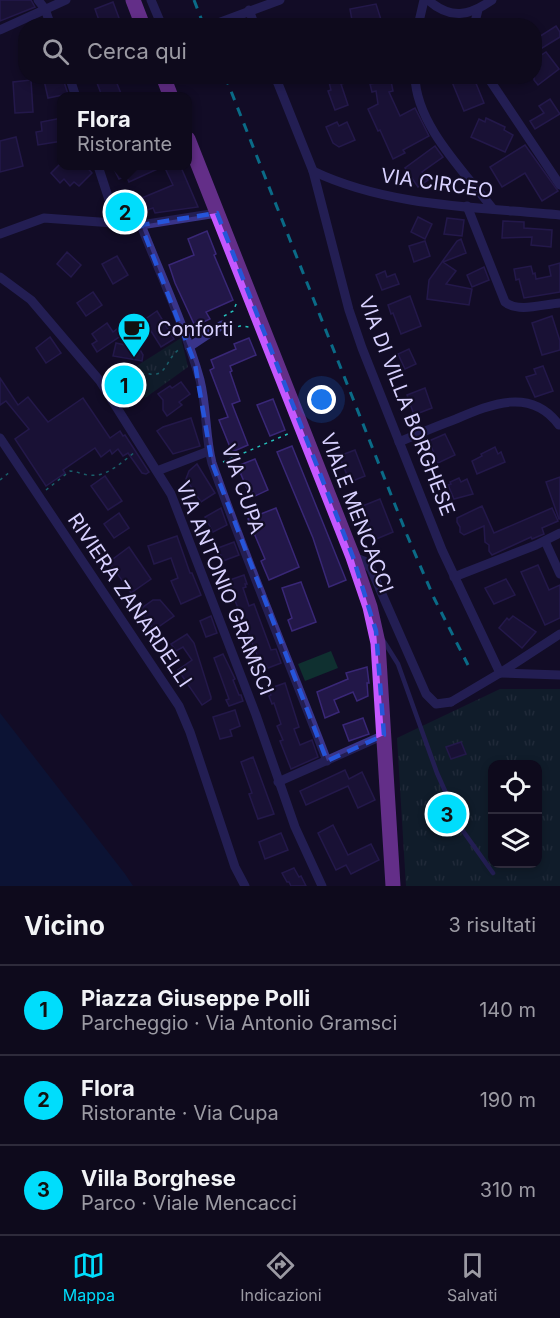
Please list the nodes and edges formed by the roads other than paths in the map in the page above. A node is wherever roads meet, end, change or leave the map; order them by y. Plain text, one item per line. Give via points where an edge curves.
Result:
1 (38, 0) edge
2 (66, 0) edge
3 (133, 0) edge
4 (151, 0) edge
5 (426, 0) edge
6 (492, 0) edge
7 (274, 1) edge
8 (45, 9) junction
9 (249, 10) junction
10 (478, 10) junction
11 (26, 18) edge
12 (48, 18) edge
13 (140, 18) edge
14 (159, 18) edge
15 (230, 18) edge
16 (252, 18) edge
17 (420, 18) edge
18 (476, 18) edge
19 (18, 22) edge
20 (0, 30) edge
21 (278, 84) edge
22 (416, 84) edge
23 (492, 84) edge
24 (192, 149) edge
25 (100, 170) edge
26 (313, 171) junction
27 (560, 185) edge
28 (467, 206) junction
29 (493, 209) junction
30 (217, 213) junction
31 (560, 215) edge
32 (117, 224) junction
33 (141, 225) junction
34 (0, 234) edge
35 (0, 277) edge
36 (560, 303) edge
37 (222, 325) road end
38 (189, 347) junction
39 (559, 425) edge
40 (0, 438) edge
41 (399, 442) junction
42 (209, 452) junction
43 (157, 471) junction
44 (560, 533) edge
45 (545, 541) junction
46 (353, 557) junction
47 (560, 574) edge
48 (454, 577) junction
49 (376, 627) junction
50 (560, 634) edge
51 (500, 673) junction
52 (560, 675) edge
53 (384, 735) junction
54 (327, 761) junction
55 (278, 782) junction
56 (493, 873) dead end
57 (245, 886) edge
58 (322, 886) edge
59 (393, 886) edge

1 - 8 street
2 - 8 street
3 - 13 main road
4 - 14 street
5 - 10 street via 450,12
5 - 17 street
6 - 10 street
7 - 9 street
8 - 11 street
8 - 12 street
9 - 15 street
9 - 16 street
10 - 18 street
19 - 20 street
21 - 26 street, VIA DI VILLA BORGHESE
22 - 29 street via 419,106 429,127
23 - 27 street
24 - 30 main road, VIALE MENCACCI
25 - 32 street
26 - 28 street, VIA CIRCEO via 374,193
26 - 41 street, VIA DI VILLA BORGHESE via 353,322
28 - 29 street, VIA CIRCEO
28 - 36 street via 510,306
29 - 31 street, VIA CIRCEO
30 - 33 street
30 - 46 main road, VIALE MENCACCI
32 - 33 street
32 - 34 street via 45,218
33 - 38 street, VIA CUPA
35 - 43 street, VIA ANTONIO GRAMSCI via 31,300 100,381
37 - 38 street
38 - 42 street, VIA CUPA via 203,396
39 - 41 street via 535,405 502,403
40 - 57 street, RIVIERA ZANARDELLI via 174,697
41 - 48 street, VIA DI VILLA BORGHESE
42 - 43 street
42 - 54 street, VIA CUPA
43 - 55 street, VIA ANTONIO GRAMSCI via 180,513
44 - 45 street
45 - 47 street
45 - 48 street
46 - 49 main road, VIALE MENCACCI
46 - 51 street, bridge via 370,568 429,699 439,705 452,702
48 - 51 street, VIA DI VILLA BORGHESE
49 - 53 main road, VIALE MENCACCI
49 - 56 lane via 398,664 437,773 463,831
50 - 51 street
51 - 52 street
53 - 54 street
53 - 59 main road, VIALE MENCACCI
54 - 55 street
55 - 58 street, VIA ANTONIO GRAMSCI

